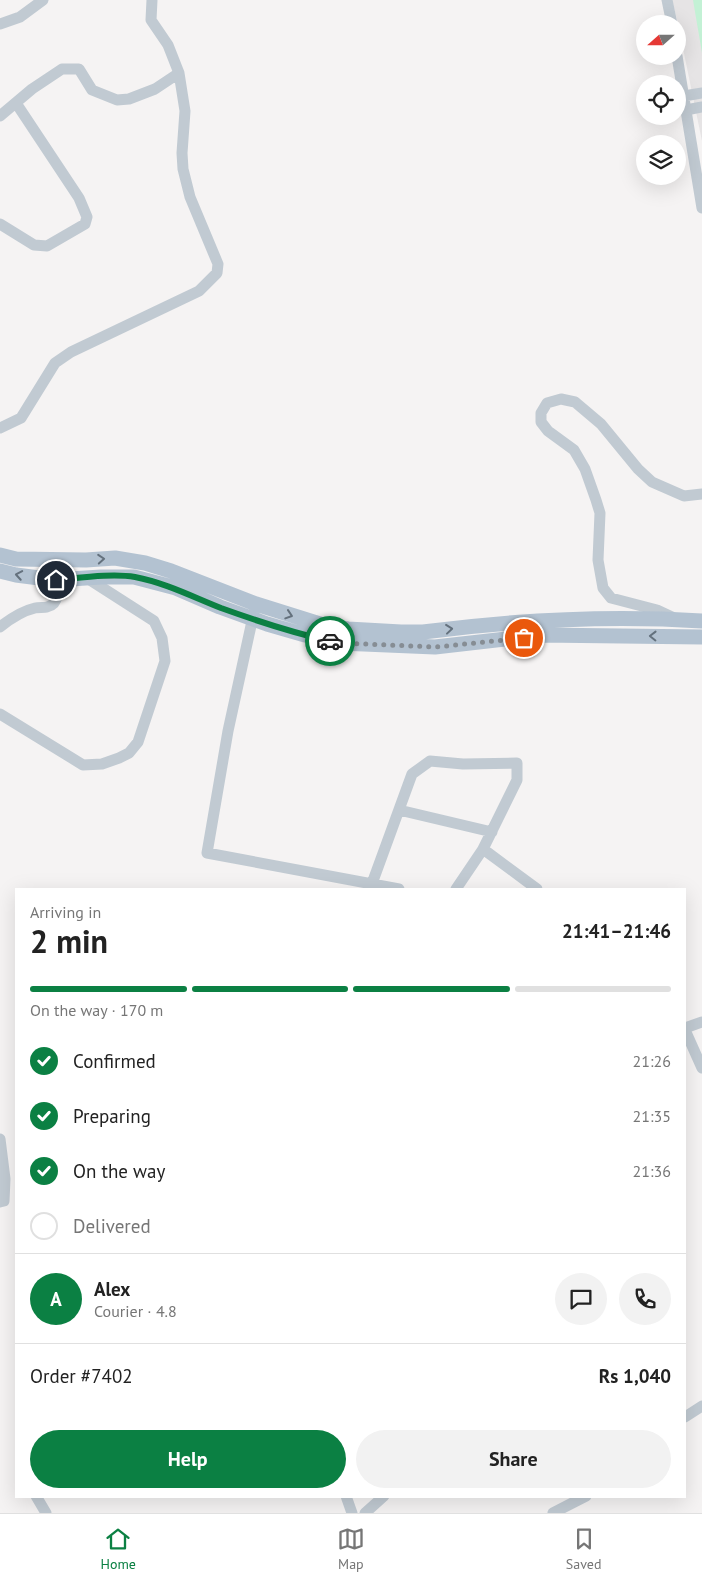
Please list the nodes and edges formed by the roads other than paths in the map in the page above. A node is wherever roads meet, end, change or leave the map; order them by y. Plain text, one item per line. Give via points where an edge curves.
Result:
1 (44, 0) edge
2 (152, 0) edge
3 (667, 0) edge
4 (670, 15) edge
5 (0, 24) edge
6 (179, 73) junction
7 (702, 94) edge
8 (686, 96) edge
9 (16, 103) junction
10 (702, 107) edge
11 (686, 110) joint
12 (0, 116) edge
13 (702, 208) edge
14 (0, 224) edge
15 (0, 428) edge
16 (702, 494) edge
17 (0, 555) edge
18 (0, 571) edge
19 (88, 578) junction
20 (56, 580) junction
21 (254, 612) junction
22 (619, 618) junction
23 (678, 619) junction
24 (702, 621) edge
25 (0, 627) edge
26 (618, 635) junction
27 (702, 637) edge
28 (0, 714) edge
29 (399, 810) junction
30 (492, 832) junction
31 (483, 849) junction
32 (371, 886) edge
33 (390, 888) edge
34 (457, 888) edge
35 (536, 888) edge
36 (702, 1022) edge
37 (686, 1029) edge
38 (686, 1031) edge
39 (702, 1068) edge
40 (0, 1139) edge
41 (15, 1200) edge
42 (2, 1202) edge
43 (702, 1406) edge
44 (686, 1416) edge
45 (37, 1498) edge
46 (347, 1498) edge
47 (382, 1498) edge
48 (582, 1498) edge
49 (46, 1513) edge
50 (352, 1513) edge
51 (366, 1513) edge
52 (553, 1513) edge

1 - 5 street via 20,17
2 - 6 street via 151,20 168,46
3 - 4 street
6 - 9 street via 155,89 117,100 92,90 79,69 62,69
6 - 15 street via 185,111 183,169 190,197 218,264 217,273 199,291 71,352 55,363 21,418
7 - 8 street
9 - 12 street
9 - 14 street via 79,198 87,216 85,224 47,246 34,246
10 - 11 street
11 - 13 street
16 - 23 street via 684,496 652,482 601,424 575,402 547,403 541,413 541,422 548,431 574,450 596,500 600,513 598,560 603,588 611,598
17 -> 21 main road via 16,559 116,558 144,563 171,571
20 -> 18 main road
19 - 20 main road
19 - 21 main road via 134,577 176,588 220,607
19 - 28 street via 154,621 162,638 165,661 138,742 130,753 119,758 102,764 83,765
20 - 25 street via 58,593 55,602 49,607 19,614
21 -> 22 main road via 348,629 401,632 560,619
21 - 26 main road via 305,635 340,643 436,647 540,636
21 - 32 street via 228,731 207,853
22 - 23 main road
22 - 26 main road
23 - 24 main road
27 -> 26 main road
29 - 30 street
29 - 30 street via 412,774 430,762 517,763 517,780
29 - 32 street
30 - 31 street
31 - 34 street
31 - 35 street
32 - 33 street
36 - 37 street
38 - 39 street
40 - 42 street via 4,1179
41 - 42 street
43 - 44 street
45 - 49 street
46 - 50 street
47 - 51 street
48 - 52 street

